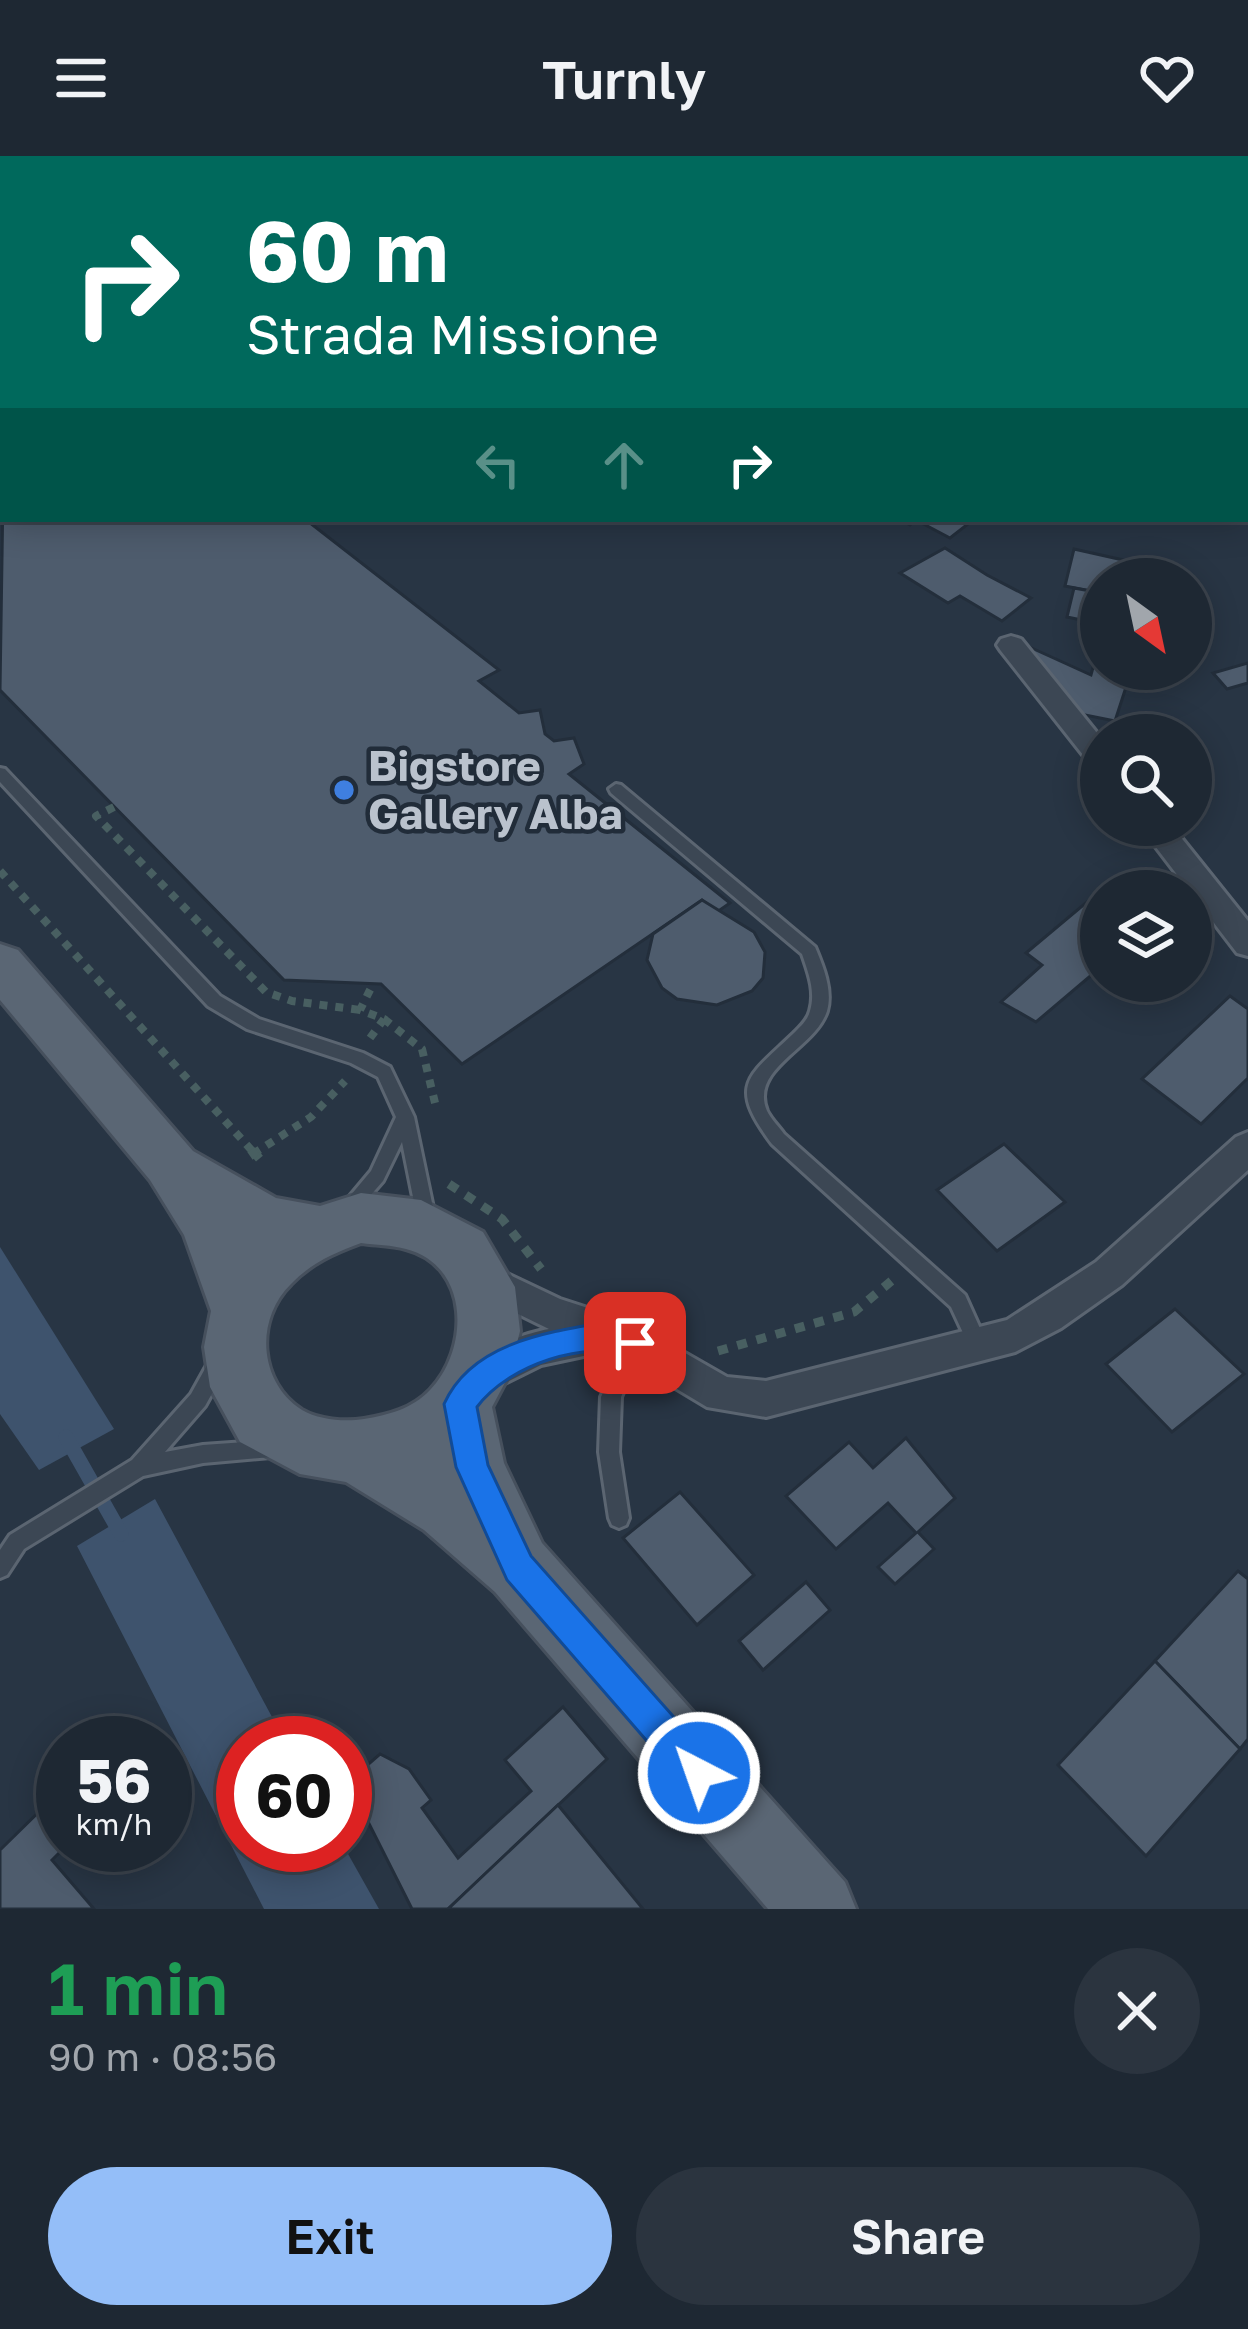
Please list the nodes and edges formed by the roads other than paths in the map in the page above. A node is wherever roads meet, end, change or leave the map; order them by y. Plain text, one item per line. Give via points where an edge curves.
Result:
1 (1011, 645) dead end
2 (1080, 732) edge
3 (0, 773) edge
4 (616, 789) dead end
5 (1171, 846) edge
6 (1248, 944) edge
7 (0, 964) edge
8 (405, 1118) junction
9 (1248, 1147) edge
10 (170, 1163) junction
11 (435, 1201) junction
12 (326, 1227) junction
13 (482, 1278) junction
14 (237, 1322) junction
15 (627, 1339) junction
16 (978, 1344) junction
17 (470, 1391) junction
18 (333, 1449) junction
19 (139, 1467) junction
20 (619, 1518) dead end
21 (0, 1568) edge
22 (519, 1568) junction
23 (818, 1909) edge

1 - 2 street
3 - 8 lane via 214,1000 253,1024 384,1072
4 - 16 lane via 809,951 825,1003 754,1089 757,1109 778,1138 958,1300
5 - 6 street
7 - 10 main road
8 - 11 lane
8 - 12 lane via 376,1176
9 - 16 street via 1169,1225 1045,1319
10 - 12 main road via 265,1222
10 - 14 main road via 210,1225
11 - 12 main road
11 - 13 main road
12 - 14 main road via 284,1249 257,1276
13 - 15 street
13 - 17 main road via 491,1344
14 - 18 main road via 236,1372 250,1404 274,1429
14 - 19 lane via 198,1400
15 - 16 street via 722,1394 766,1399
15 - 17 street via 535,1349
15 - 20 lane via 611,1397
17 - 18 main road via 432,1429 396,1445
17 - 22 main road via 472,1467
18 - 19 lane via 203,1454
18 - 22 main road via 448,1507
19 - 21 lane via 16,1542
22 - 23 main road

